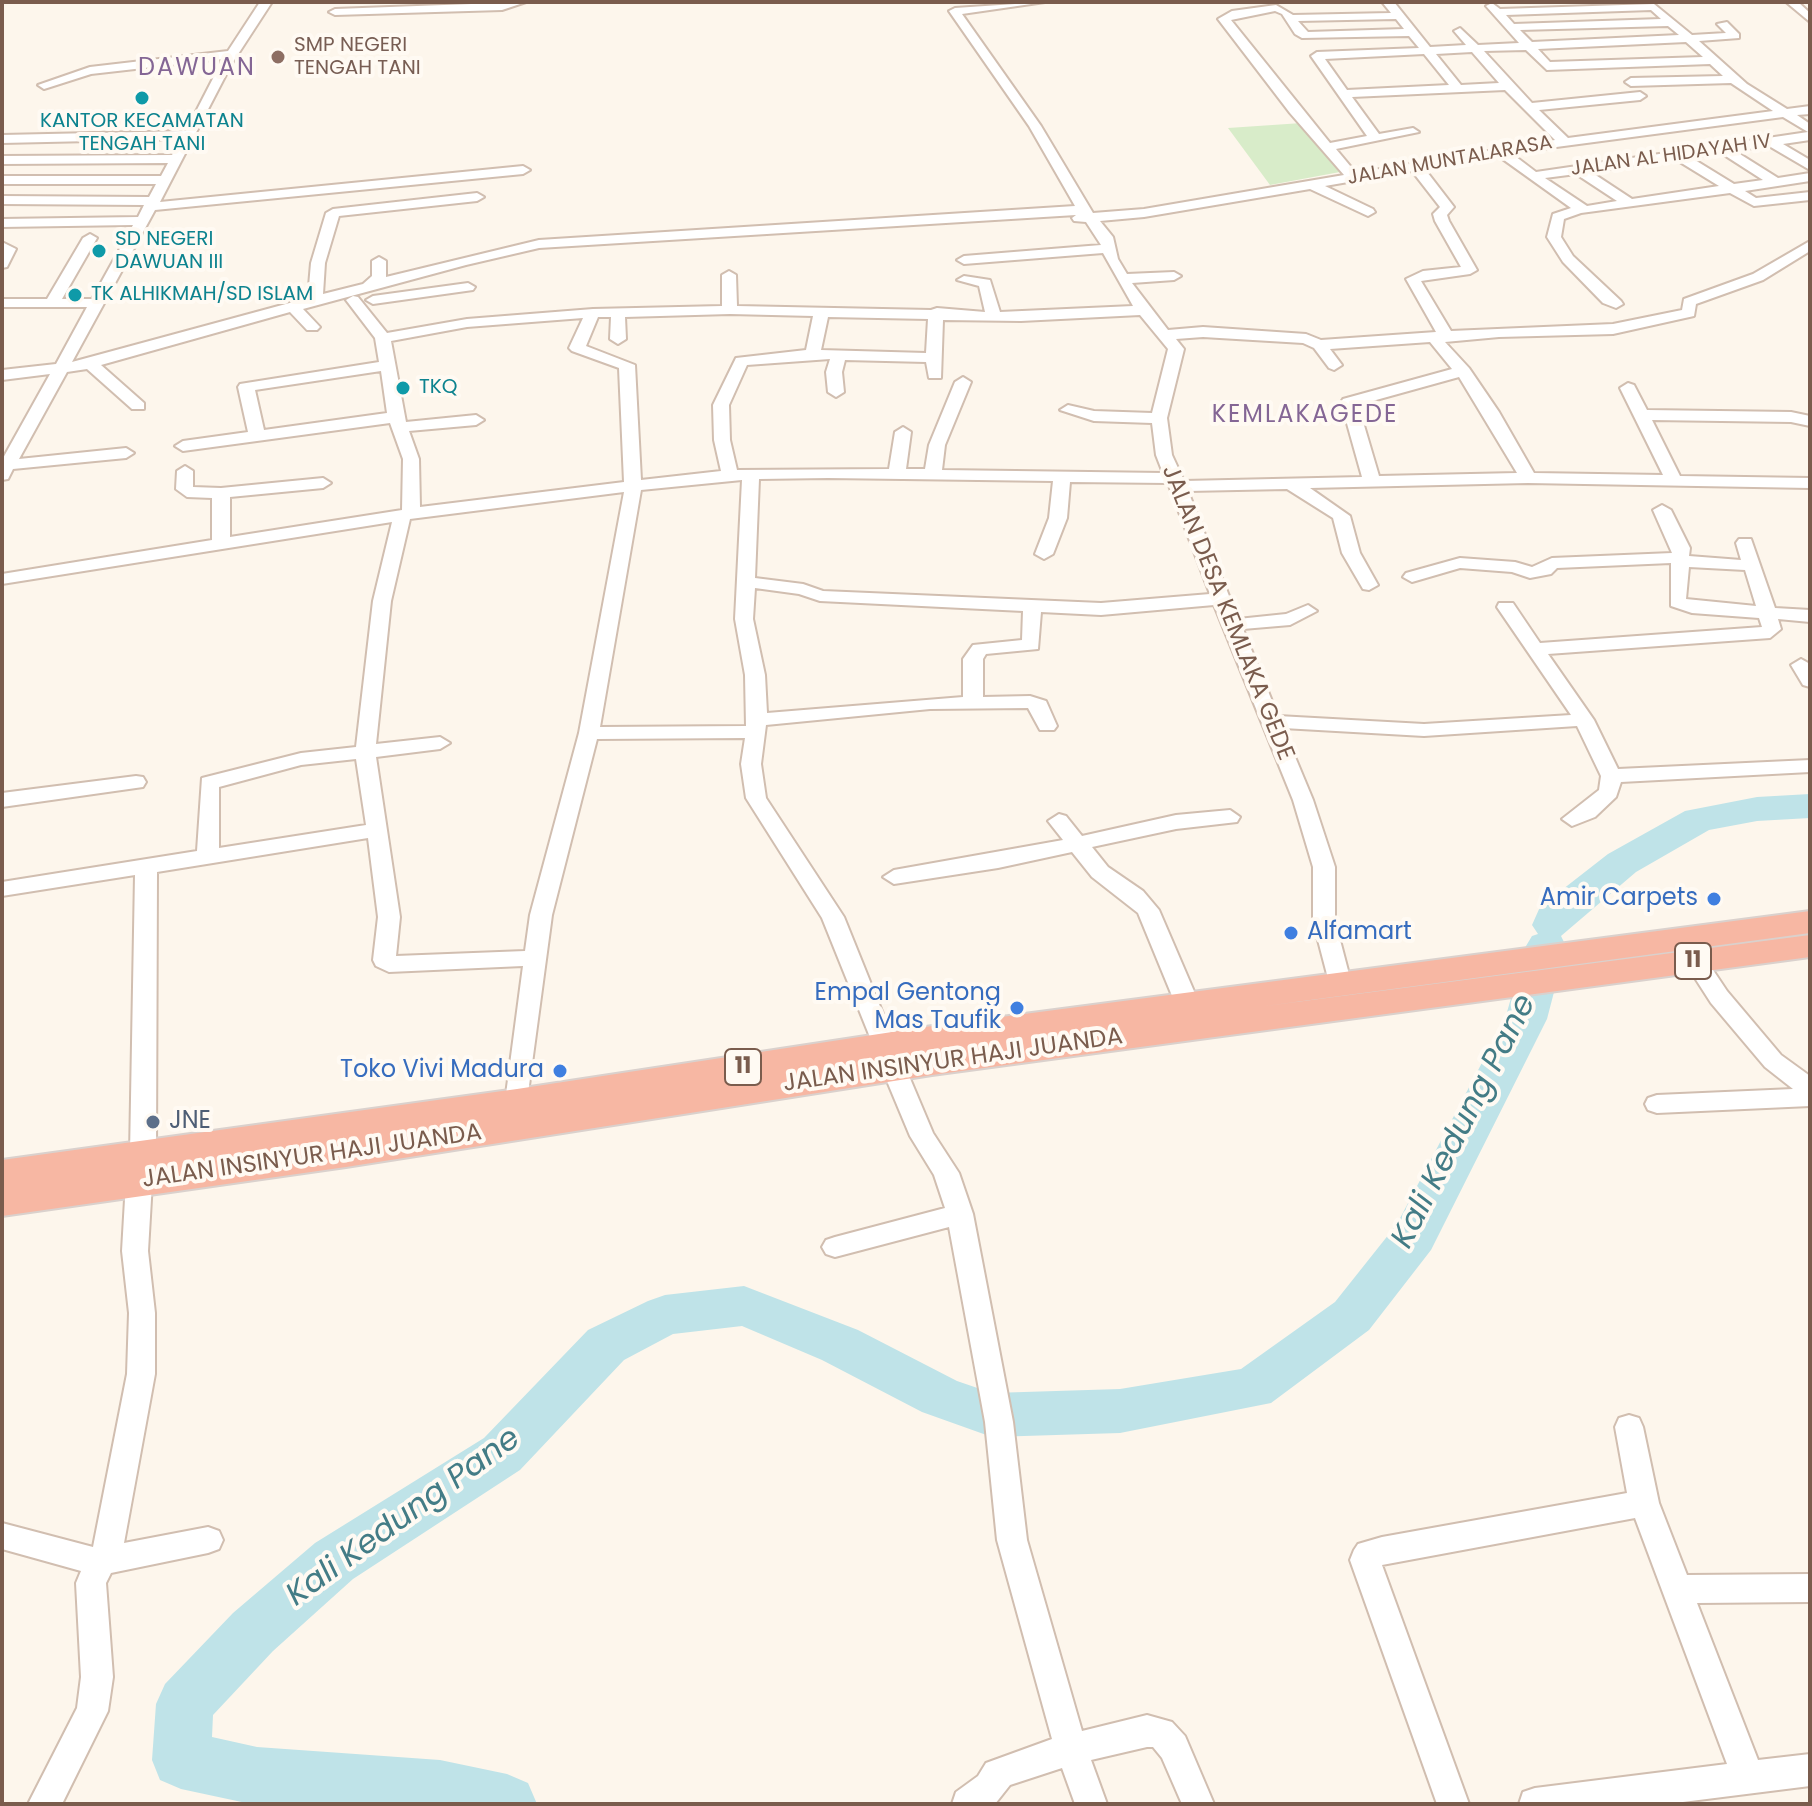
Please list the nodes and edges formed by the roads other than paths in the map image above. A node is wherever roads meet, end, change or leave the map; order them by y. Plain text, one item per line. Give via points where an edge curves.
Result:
1 (281, 2) edge
2 (520, 2) edge
3 (1039, 2) edge
4 (1388, 2) edge
5 (1652, 4) edge
6 (1793, 4) edge
7 (485, 5) edge
8 (1810, 5) edge
9 (1493, 7) edge
10 (271, 8) edge
11 (336, 12) edge
12 (1399, 16) junction
13 (1292, 18) junction
14 (1810, 19) edge
15 (1671, 22) junction
16 (1723, 24) dead end
17 (1512, 27) junction
18 (1460, 31) dead end
19 (1412, 32) junction
20 (1691, 40) junction
21 (1529, 46) junction
22 (1476, 48) junction
23 (1427, 50) junction
24 (232, 54) junction
25 (1713, 60) junction
26 (1733, 79) junction
27 (1631, 82) dead end
28 (44, 85) dead end
29 (1508, 86) junction
30 (1458, 89) junction
31 (1341, 94) junction
32 (1640, 96) dead end
33 (1810, 100) edge
34 (1529, 107) junction
35 (1775, 110) junction
36 (1810, 110) edge
37 (1810, 129) edge
38 (1644, 131) junction
39 (1413, 132) dead end
40 (190, 135) junction
41 (1810, 136) edge
42 (1375, 138) junction
43 (2, 139) edge
44 (1562, 139) junction
45 (1770, 141) junction
46 (1327, 147) junction
47 (1722, 148) junction
48 (1499, 151) junction
49 (1675, 153) junction
50 (178, 159) junction
51 (2, 160) edge
52 (1414, 165) junction
53 (1810, 166) edge
54 (1578, 169) junction
55 (523, 170) dead end
56 (1350, 175) junction
57 (1533, 176) junction
58 (1810, 177) edge
59 (2, 180) edge
60 (165, 180) junction
61 (1775, 182) junction
62 (1312, 185) junction
63 (1731, 189) junction
64 (1810, 196) edge
65 (477, 197) dead end
66 (2, 200) edge
67 (1630, 204) junction
68 (155, 205) junction
69 (1582, 209) junction
70 (1368, 212) dead end
71 (1088, 214) junction
72 (141, 221) junction
73 (2, 223) edge
74 (90, 238) dead end
75 (1810, 245) edge
76 (2, 246) edge
77 (1109, 248) junction
78 (1794, 253) junction
79 (964, 260) dead end
80 (379, 261) dead end
81 (1810, 263) edge
82 (2, 264) edge
83 (729, 275) dead end
84 (1174, 276) dead end
85 (1124, 279) junction
86 (964, 280) dead end
87 (468, 287) dead end
88 (357, 298) junction
89 (315, 302) junction
90 (2, 303) edge
91 (54, 303) junction
92 (95, 303) junction
93 (1616, 304) dead end
94 (730, 310) junction
95 (1143, 310) junction
96 (297, 311) junction
97 (618, 312) junction
98 (937, 312) junction
99 (593, 313) junction
100 (821, 313) junction
101 (993, 315) junction
102 (312, 327) dead end
103 (1164, 335) junction
104 (383, 338) junction
105 (1443, 338) junction
106 (618, 339) dead end
107 (1319, 345) junction
108 (813, 354) junction
109 (839, 355) junction
110 (931, 358) junction
111 (388, 365) junction
112 (1334, 365) dead end
113 (84, 367) junction
114 (1463, 371) junction
115 (2, 375) edge
116 (935, 375) dead end
117 (963, 382) dead end
118 (1628, 388) dead end
119 (836, 392) dead end
120 (138, 406) dead end
121 (1068, 410) dead end
122 (1642, 415) junction
123 (1159, 418) junction
124 (476, 420) dead end
125 (1810, 421) edge
126 (399, 422) junction
127 (903, 432) dead end
128 (24, 435) junction
129 (257, 436) junction
130 (2, 439) edge
131 (183, 446) dead end
132 (126, 453) dead end
133 (5, 470) edge
134 (185, 471) dead end
135 (751, 474) junction
136 (897, 474) junction
137 (933, 474) junction
138 (730, 475) junction
139 (1062, 477) junction
140 (1528, 478) junction
141 (1673, 479) junction
142 (1175, 482) junction
143 (323, 483) dead end
144 (1372, 483) junction
145 (1292, 484) junction
146 (1809, 486) edge
147 (633, 487) junction
148 (221, 493) junction
149 (1662, 510) dead end
150 (406, 514) junction
151 (1745, 543) dead end
152 (221, 545) junction
153 (1044, 554) dead end
154 (1682, 559) junction
155 (1751, 565) junction
156 (1412, 577) dead end
157 (2, 579) edge
158 (747, 582) junction
159 (1369, 585) dead end
160 (1221, 599) junction
161 (1032, 606) junction
162 (1506, 607) dead end
163 (1308, 611) dead end
164 (1767, 614) junction
165 (1810, 616) edge
166 (1232, 625) junction
167 (1535, 649) junction
168 (973, 703) junction
169 (1584, 720) junction
170 (1270, 721) junction
171 (756, 726) junction
172 (1047, 726) dead end
173 (589, 733) junction
174 (440, 743) dead end
175 (365, 754) junction
176 (1810, 766) edge
177 (1611, 776) junction
178 (136, 782) dead end
179 (2, 800) edge
180 (1230, 817) dead end
181 (1572, 819) dead end
182 (1059, 821) dead end
183 (376, 830) junction
184 (1076, 842) junction
185 (208, 856) junction
186 (146, 866) junction
187 (894, 877) dead end
188 (2, 889) edge
189 (1810, 922) edge
190 (1784, 941) edge
191 (534, 958) junction
192 (1695, 961) junction
193 (1584, 963) junction
194 (1482, 976) junction
195 (1340, 982) junction
196 (1187, 1003) junction
197 (929, 1050) junction
198 (889, 1057) junction
199 (1810, 1089) edge
200 (1810, 1097) edge
201 (517, 1102) junction
202 (1657, 1104) dead end
203 (346, 1140) junction
204 (141, 1168) junction
205 (2, 1174) edge
206 (2, 1201) edge
207 (960, 1214) junction
208 (835, 1247) dead end
209 (1629, 1427) dead end
210 (1644, 1503) junction
211 (2, 1536) edge
212 (208, 1540) dead end
213 (99, 1562) junction
214 (1810, 1588) edge
215 (1679, 1589) junction
216 (1071, 1749) junction
217 (1810, 1770) edge
218 (1749, 1778) junction
219 (1698, 1795) edge
220 (44, 1804) edge
221 (968, 1804) edge
222 (1091, 1804) edge
223 (1198, 1804) edge
224 (1453, 1804) edge
225 (1535, 1804) edge

1 - 10 street
2 - 7 street
3 - 71 street, JALAN DESA KEMLAKA GEDE via 955,11
4 - 12 street
5 - 9 street
5 - 15 street
6 - 8 street
6 - 14 street
7 - 11 street
9 - 17 street
10 - 24 street
12 - 13 street
12 - 19 street
13 - 19 street via 1306,36
13 - 46 street via 1273,8 1224,19
15 - 17 street
15 - 20 street
16 - 20 street via 1733,38
17 - 21 street
18 - 22 street
19 - 23 street
20 - 21 street
20 - 25 street
21 - 22 street
21 - 25 street via 1547,66
22 - 23 street
22 - 29 street
23 - 30 street
23 - 31 street via 1317,56
24 - 28 street via 90,71
24 - 40 street
25 - 26 street
26 - 27 street
26 - 35 street
29 - 30 street
29 - 34 street
30 - 31 street
31 - 42 street
32 - 34 street
33 - 35 street
34 - 44 street
35 - 36 street, JALAN MUNTALARASA
35 - 37 street
35 - 38 street, JALAN MUNTALARASA
38 - 44 street, JALAN MUNTALARASA
38 - 49 street
39 - 42 street
40 - 43 street
40 - 50 street
41 - 45 street, JALAN AL HIDAYAH IV
42 - 46 street
44 - 48 street, JALAN MUNTALARASA
45 - 47 street, JALAN AL HIDAYAH IV
45 - 53 street
46 - 56 street
47 - 49 street, JALAN AL HIDAYAH IV
47 - 61 street
48 - 52 street, JALAN MUNTALARASA
48 - 57 street
49 - 54 street, JALAN AL HIDAYAH IV
49 - 63 street
50 - 51 street
50 - 60 street
52 - 56 street, JALAN MUNTALARASA
52 - 105 street via 1448,208 1440,214 1442,221 1470,270 1413,278 1439,319
54 - 57 street, JALAN AL HIDAYAH IV
54 - 67 street
55 - 68 street
56 - 62 street, JALAN MUNTALARASA
57 - 69 street
58 - 61 street
59 - 60 street
60 - 68 street
61 - 63 street
62 - 70 street
62 - 71 street, JALAN MUNTALARASA via 1144,213
63 - 64 street via 1762,203
63 - 67 street
65 - 89 street via 333,213 318,263
66 - 68 street
67 - 69 street
68 - 72 street
69 - 93 street via 1558,217 1554,237 1568,259
71 - 77 street, JALAN DESA KEMLAKA GEDE
71 - 88 street, JALAN MUNTALARASA via 680,236 532,252
72 - 73 street
72 - 92 street
74 - 91 street
75 - 78 street
76 - 82 street via 9,249
77 - 79 street
77 - 85 street, JALAN DESA KEMLAKA GEDE
78 - 81 street
78 - 105 street via 1758,277 1689,302 1689,313 1603,330
80 - 88 street via 379,277
83 - 94 street
84 - 85 street
85 - 95 street, JALAN DESA KEMLAKA GEDE
86 - 101 street via 985,283
87 - 88 street
88 - 89 street
88 - 96 street
88 - 104 street
89 - 96 street
90 - 91 street
91 - 92 street
92 - 113 street
94 - 97 street
94 - 100 street
95 - 101 street
95 - 103 street, JALAN DESA KEMLAKA GEDE
96 - 102 street
96 - 113 street
97 - 99 street
97 - 106 street
98 - 100 street
98 - 101 street
98 - 110 street
99 - 104 street via 467,323
99 - 147 street via 577,348 627,365
100 - 108 street
103 - 107 street via 1203,332 1306,339
103 - 123 street, JALAN DESA KEMLAKA GEDE via 1176,349 1176,359
104 - 111 street
105 - 107 street
105 - 114 street via 1439,347
107 - 112 street
108 - 109 street
108 - 138 street via 741,361 721,405
109 - 110 street
109 - 119 street
110 - 116 street
111 - 126 street
111 - 129 street via 246,387
113 - 115 street
113 - 120 street
113 - 128 street
114 - 140 street
114 - 144 street via 1349,402
117 - 137 street via 937,445
118 - 122 street
121 - 123 street
122 - 125 street
122 - 141 street
123 - 142 street, JALAN DESA KEMLAKA GEDE via 1164,455
124 - 126 street
126 - 129 street
126 - 150 street via 411,459
127 - 136 street
128 - 130 street
128 - 133 street
129 - 131 street
132 - 133 street
134 - 148 street via 187,492
135 - 136 street
135 - 138 street
135 - 158 street
136 - 137 street
137 - 139 street
138 - 147 street
139 - 142 street
139 - 153 street via 1058,518
140 - 141 street
140 - 144 street
141 - 146 street
142 - 145 street
142 - 160 street, JALAN DESA KEMLAKA GEDE
143 - 148 street
144 - 145 street
145 - 159 street via 1341,516 1351,553
147 - 150 street
147 - 173 street
148 - 152 street
149 - 154 street
150 - 152 street
150 - 175 street via 382,601
151 - 155 street
152 - 157 street
154 - 155 street via 1704,565
154 - 156 street via 1552,563 1530,573 1460,563
154 - 164 street via 1677,602
155 - 164 street
158 - 161 street via 820,596
158 - 171 street via 744,619 755,675
160 - 161 street via 1101,609
160 - 166 street, JALAN DESA KEMLAKA GEDE
161 - 168 street via 1031,645 980,649 973,659
162 - 167 street
163 - 166 street via 1290,619
164 - 165 street
164 - 167 street via 1770,632
166 - 170 street, JALAN DESA KEMLAKA GEDE
167 - 169 street
168 - 171 street via 930,703
168 - 172 street via 1036,703
169 - 170 street via 1424,730
169 - 177 street
170 - 195 street, JALAN DESA KEMLAKA GEDE via 1324,867 1324,921
171 - 173 street
171 - 198 street via 751,764 756,798 833,917
173 - 191 street via 552,861
174 - 175 street
175 - 183 street
175 - 185 street via 282,763 209,783
176 - 177 street
177 - 181 street via 1609,792
178 - 179 street
180 - 184 street
182 - 184 street
183 - 185 street
183 - 191 street via 389,917 386,963
184 - 187 street
184 - 196 street via 1100,872 1148,910
185 - 186 street
186 - 188 street
186 - 204 street
189 - 190 highway, JALAN INSINYUR HAJI JUANDA / 11
190 - 192 highway, JALAN INSINYUR HAJI JUANDA / 11
190 - 193 highway, JALAN INSINYUR HAJI JUANDA / 11
191 - 201 street
192 - 193 highway, JALAN INSINYUR HAJI JUANDA / 11
192 - 199 street via 1773,1061
193 - 194 highway, JALAN INSINYUR HAJI JUANDA / 11
194 - 195 highway, JALAN INSINYUR HAJI JUANDA / 11
194 - 197 highway, JALAN INSINYUR HAJI JUANDA / 11
195 - 196 highway, JALAN INSINYUR HAJI JUANDA / 11
196 - 197 highway, JALAN INSINYUR HAJI JUANDA / 11
197 - 198 highway, JALAN INSINYUR HAJI JUANDA / 11
198 - 201 highway, JALAN INSINYUR HAJI JUANDA / 11
198 - 203 highway, JALAN INSINYUR HAJI JUANDA / 11
198 - 207 street via 922,1136 946,1173
200 - 202 street
201 - 203 highway, JALAN INSINYUR HAJI JUANDA / 11
203 - 204 highway, JALAN INSINYUR HAJI JUANDA / 11
204 - 205 highway, JALAN INSINYUR HAJI JUANDA / 11
204 - 206 highway, JALAN INSINYUR HAJI JUANDA / 11
204 - 213 street via 135,1251 141,1374 108,1548
207 - 208 street
207 - 216 street via 999,1422 1012,1540
209 - 210 street
210 - 215 street
210 - 224 street via 1382,1551 1365,1560
211 - 213 street
212 - 213 street
213 - 220 street via 91,1583 97,1677 92,1711
214 - 215 street
215 - 218 street
216 - 221 street via 998,1774
216 - 222 street
216 - 223 street via 1147,1731 1161,1733 1174,1747
217 - 218 street
218 - 219 street
219 - 225 street

